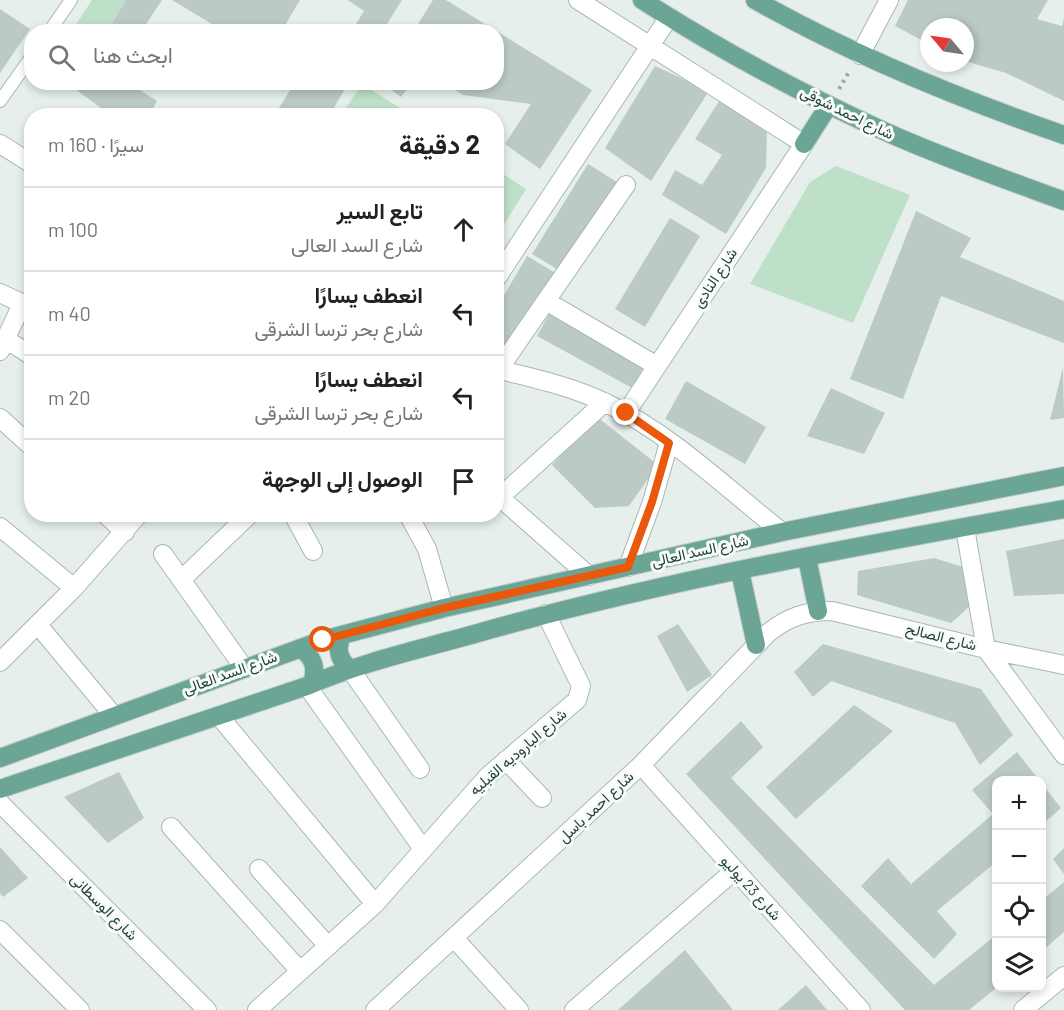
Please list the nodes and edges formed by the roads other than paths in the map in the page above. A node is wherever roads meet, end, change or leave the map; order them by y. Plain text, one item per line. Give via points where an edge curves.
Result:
1 (71, 0) edge
2 (578, 0) edge
3 (642, 0) edge
4 (755, 0) edge
5 (889, 0) edge
6 (669, 17) junction
7 (54, 24) edge
8 (650, 46) junction
9 (860, 55) junction
10 (24, 67) edge
11 (0, 101) edge
12 (829, 105) junction
13 (1064, 135) edge
14 (0, 144) edge
15 (804, 144) junction
16 (24, 159) edge
17 (626, 185) dead end
18 (1064, 201) edge
19 (504, 267) edge
20 (0, 293) edge
21 (546, 301) junction
22 (24, 305) edge
23 (24, 311) edge
24 (3, 345) edge
25 (24, 353) edge
26 (504, 360) edge
27 (657, 366) junction
28 (504, 370) edge
29 (605, 402) junction
30 (626, 413) junction
31 (0, 418) edge
32 (24, 440) edge
33 (669, 443) junction
34 (1062, 477) edge
35 (504, 491) edge
36 (504, 501) edge
37 (1063, 509) edge
38 (114, 522) edge
39 (133, 522) edge
40 (242, 522) edge
41 (297, 522) edge
42 (412, 522) edge
43 (0, 527) edge
44 (965, 528) junction
45 (125, 532) junction
46 (782, 532) junction
47 (313, 551) dead end
48 (163, 554) dead end
49 (807, 558) junction
50 (628, 567) junction
51 (740, 571) junction
52 (589, 576) junction
53 (182, 579) junction
54 (74, 588) junction
55 (444, 608) junction
56 (818, 611) junction
57 (546, 614) junction
58 (38, 625) junction
59 (342, 635) junction
60 (756, 645) junction
61 (300, 648) junction
62 (986, 649) junction
63 (0, 662) edge
64 (1064, 664) edge
65 (244, 668) junction
66 (350, 669) junction
67 (309, 685) junction
68 (113, 715) junction
69 (219, 716) junction
70 (1064, 755) edge
71 (0, 758) edge
72 (506, 760) junction
73 (641, 765) junction
74 (420, 769) dead end
75 (0, 789) edge
76 (542, 798) dead end
77 (0, 803) edge
78 (171, 827) dead end
79 (423, 849) junction
80 (259, 869) dead end
81 (735, 870) junction
82 (375, 904) junction
83 (0, 930) edge
84 (454, 938) junction
85 (328, 946) junction
86 (300, 971) junction
87 (1064, 976) edge
88 (80, 1010) edge
89 (207, 1010) edge
90 (257, 1010) edge
91 (375, 1010) edge
92 (519, 1010) edge
93 (574, 1010) edge
94 (861, 1010) edge
95 (1023, 1010) edge

1 - 7 lane
2 - 8 street
3 - 6 main road, شارع احمد شوقى
4 - 9 main road
5 - 9 street
6 - 8 street
6 - 12 main road, شارع احمد شوقى
8 - 15 street
8 - 19 street
9 - 13 main road via 981,106
10 - 11 lane
12 - 15 main road
12 - 18 main road, شارع احمد شوقى via 942,155
14 - 16 street
15 - 27 street, شارع النادى
17 - 21 street
20 - 22 street
21 - 26 street
21 - 27 street
23 - 24 street
24 - 25 street
27 - 30 street, شارع النادى
28 - 29 street
29 - 30 street
29 - 35 street
30 - 33 street
31 - 32 street
33 - 46 street
33 - 50 street
34 - 37 main road
34 - 46 main road, شارع السد العالى
36 - 52 street
37 - 44 main road, شارع السد العالى
38 - 45 street
39 - 45 street
40 - 53 street
41 - 47 street
42 - 55 street via 427,549
43 - 54 street
44 - 49 main road, شارع السد العالى
44 - 62 street
45 - 54 street
46 - 50 main road, شارع السد العالى
48 - 53 street
49 - 51 main road, شارع السد العالى
49 - 56 main road
50 - 52 main road, شارع السد العالى
51 - 57 main road, شارع السد العالى
51 - 60 main road
52 - 55 main road, شارع السد العالى
53 - 65 street
54 - 58 street
55 - 59 main road, شارع السد العالى
56 - 60 street, شارع احمد باسل via 791,617
56 - 62 street, شارع الصالح via 846,613
57 - 66 main road, شارع السد العالى
57 - 72 street, شارع الباروديه القبليه via 581,686 580,696
58 - 63 street
58 - 68 street
59 - 61 main road, شارع السد العالى
59 - 66 main road via 338,654
60 - 73 street, شارع احمد باسل
61 - 65 main road, شارع السد العالى
61 - 67 main road via 314,663 315,674
62 - 64 street, شارع الصالح
62 - 70 street
65 - 68 main road, شارع السد العالى
66 - 67 main road, شارع السد العالى
66 - 74 street
67 - 69 main road, شارع السد العالى
67 - 79 street
68 - 71 main road, شارع السد العالى
69 - 75 main road, شارع السد العالى
69 - 82 street
72 - 76 street
72 - 79 street, شارع الباروديه القبليه via 465,799
73 - 81 street, شارع 23 يوليو
73 - 84 street, شارع احمد باسل
77 - 89 street, شارع الوسطانى
78 - 86 street
79 - 82 street, شارع الباروديه القبليه
80 - 85 street
81 - 93 street
81 - 94 street, شارع 23 يوليو
82 - 85 street, شارع الباروديه القبليه
83 - 88 street
84 - 91 street, شارع احمد باسل
84 - 92 street
85 - 86 street, شارع الباروديه القبليه
86 - 90 street, شارع الباروديه القبليه
87 - 95 street

